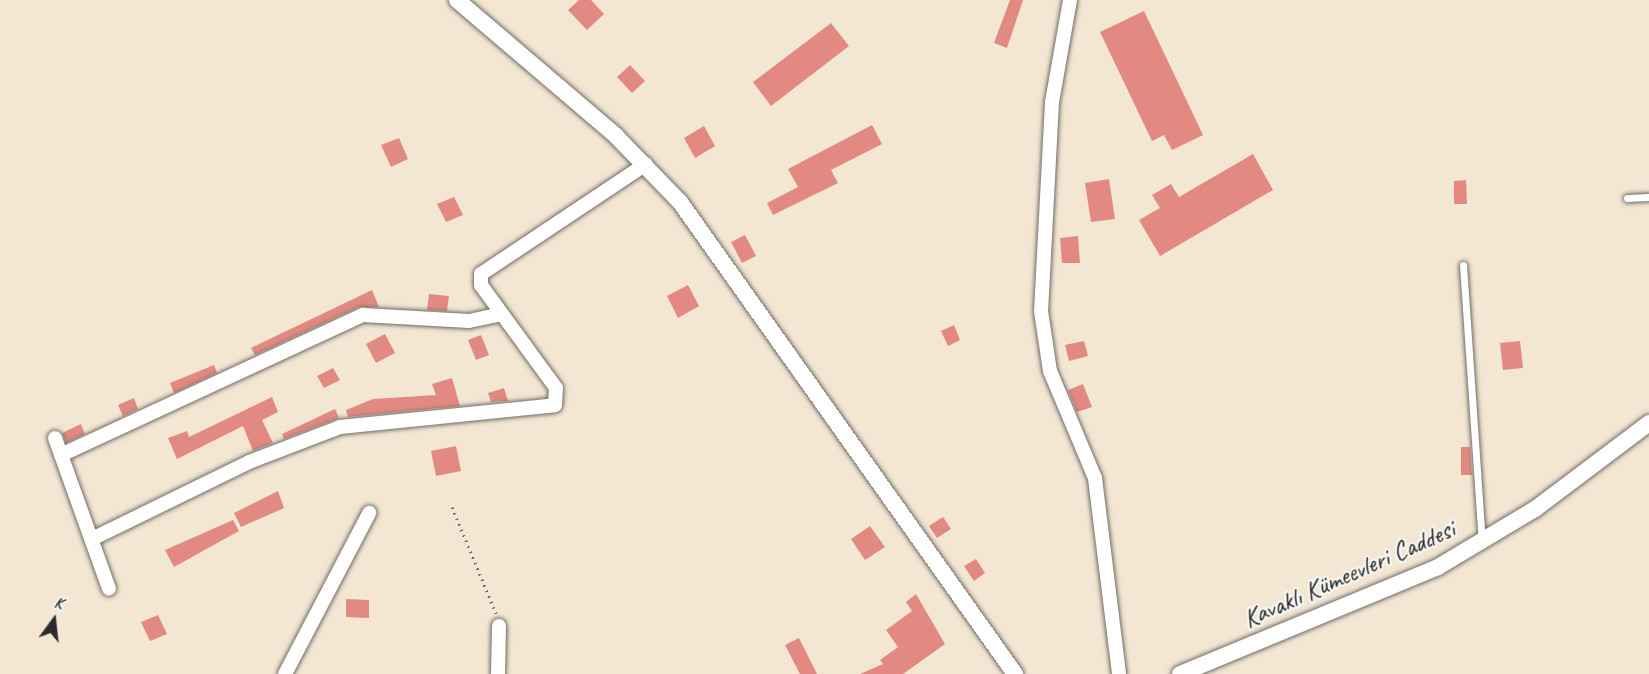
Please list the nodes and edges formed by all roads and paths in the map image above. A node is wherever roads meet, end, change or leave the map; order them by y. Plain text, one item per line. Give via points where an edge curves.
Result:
1 (457, 0) edge
2 (1070, 0) edge
3 (646, 164) junction
4 (1649, 197) edge
5 (1627, 198) dead end
6 (1463, 265) dead end
7 (501, 314) junction
8 (1649, 423) edge
9 (55, 438) dead end
10 (61, 455) junction
11 (452, 507) dead end
12 (369, 513) dead end
13 (93, 538) junction
14 (1482, 542) junction
15 (109, 589) dead end
16 (499, 626) joint
17 (285, 674) edge
18 (498, 674) edge
19 (1015, 674) edge
20 (1119, 674) edge
21 (1180, 674) edge

1 - 3 street
2 - 20 street via 1053,94 1041,311 1050,371 1095,478
3 - 7 street via 483,270 481,285
3 - 19 street via 680,202
4 - 5 lane
6 - 14 lane
7 - 10 street via 469,321 363,315
7 - 13 street via 556,388 555,405 340,427 249,462
8 - 14 street, Kavaklı Kümeevleri Caddesi
9 - 10 street
10 - 13 street
11 - 16 path via 489,586
12 - 17 street
13 - 15 street
14 - 21 street, Kavaklı Kümeevleri Caddesi via 1364,601
16 - 18 street

